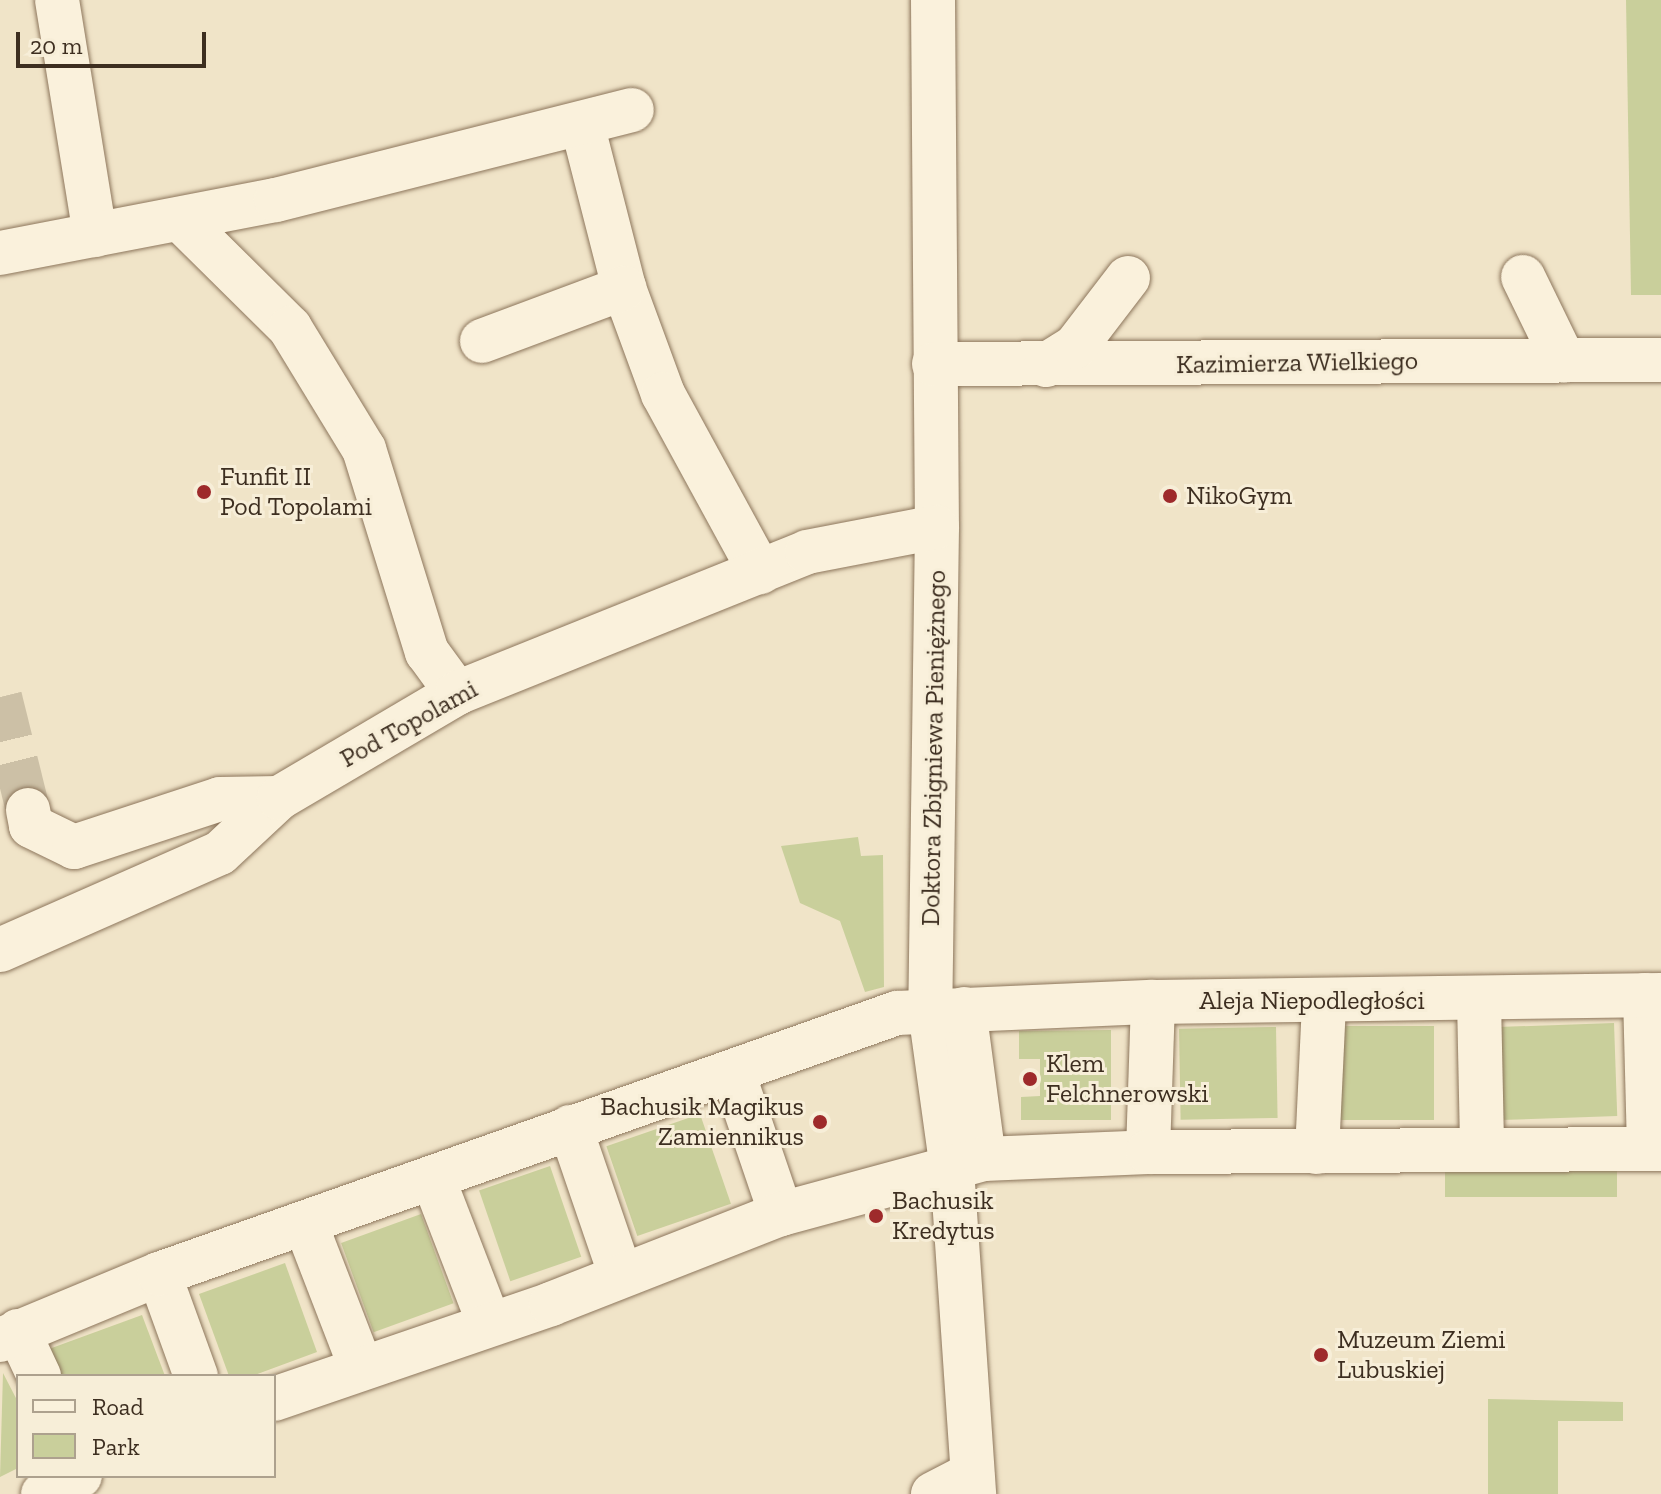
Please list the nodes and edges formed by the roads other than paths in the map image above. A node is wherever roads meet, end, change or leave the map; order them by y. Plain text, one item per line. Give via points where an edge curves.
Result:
1 (57, 0) edge
2 (933, 0) edge
3 (632, 110) dead end
4 (582, 124) junction
5 (182, 221) junction
6 (95, 235) junction
7 (0, 253) edge
8 (1523, 277) dead end
9 (1128, 278) dead end
10 (624, 288) junction
11 (482, 341) dead end
12 (1661, 360) edge
13 (1564, 361) junction
14 (934, 364) junction
15 (1046, 365) junction
16 (937, 527) junction
17 (760, 572) junction
18 (457, 693) junction
19 (279, 798) junction
20 (28, 810) tunnel mouth
21 (0, 950) edge
22 (1653, 995) edge
23 (1479, 1000) junction
24 (1324, 1001) junction
25 (1153, 1002) junction
26 (947, 1010) junction
27 (733, 1073) junction
28 (570, 1127) junction
29 (1482, 1149) junction
30 (1655, 1149) edge
31 (1148, 1152) junction
32 (1317, 1152) junction
33 (968, 1164) junction
34 (433, 1178) junction
35 (781, 1214) junction
36 (306, 1225) junction
37 (159, 1274) junction
38 (621, 1276) junction
39 (489, 1323) junction
40 (9, 1335) edge
41 (360, 1365) junction
42 (38, 1374) edge
43 (195, 1374) edge
44 (276, 1398) edge
45 (76, 1478) edge
46 (973, 1484) edge
47 (43, 1494) edge
48 (933, 1494) edge

1 - 6 street
2 - 14 street, Doktora Zbigniewa Pieniężnego
3 - 4 street
4 - 5 street
4 - 10 street
5 - 6 street
5 - 18 street via 290,328 364,449 427,652
6 - 7 street
8 - 13 street
9 - 15 street via 1075,347
10 - 11 street
10 - 17 street via 663,394
12 - 13 street, Kazimierza Wielkiego
13 - 15 street, Kazimierza Wielkiego
14 - 15 street, Kazimierza Wielkiego
14 - 16 street, Doktora Zbigniewa Pieniężnego
16 - 17 street, Pod Topolami via 807,552
16 - 26 street, Doktora Zbigniewa Pieniężnego
17 - 18 street, Pod Topolami
18 - 19 street, Pod Topolami
19 - 20 street via 220,799 74,847 31,826
19 - 21 street, Pod Topolami via 220,853
22 - 23 street, Aleja Niepodległości
22 - 30 street
23 - 24 street, Aleja Niepodległości
23 - 29 street
24 - 25 street, Aleja Niepodległości
24 - 32 street
25 - 26 street, Aleja Niepodległości
25 - 31 street
26 - 27 street, Aleja Niepodległości via 897,1013
26 - 33 street
27 - 28 street, Aleja Niepodległości
27 - 35 street
28 - 34 street, Aleja Niepodległości
28 - 38 street
29 - 30 street
29 - 32 street
31 - 32 street
31 - 33 street
33 - 35 street
33 - 46 street
34 - 36 street, Aleja Niepodległości
34 - 39 street
35 - 38 street
36 - 37 street, Aleja Niepodległości
36 - 41 street
37 - 40 street, Aleja Niepodległości
37 - 43 street
38 - 39 street
39 - 41 street
40 - 42 street
41 - 44 street
45 - 47 street
46 - 48 street

